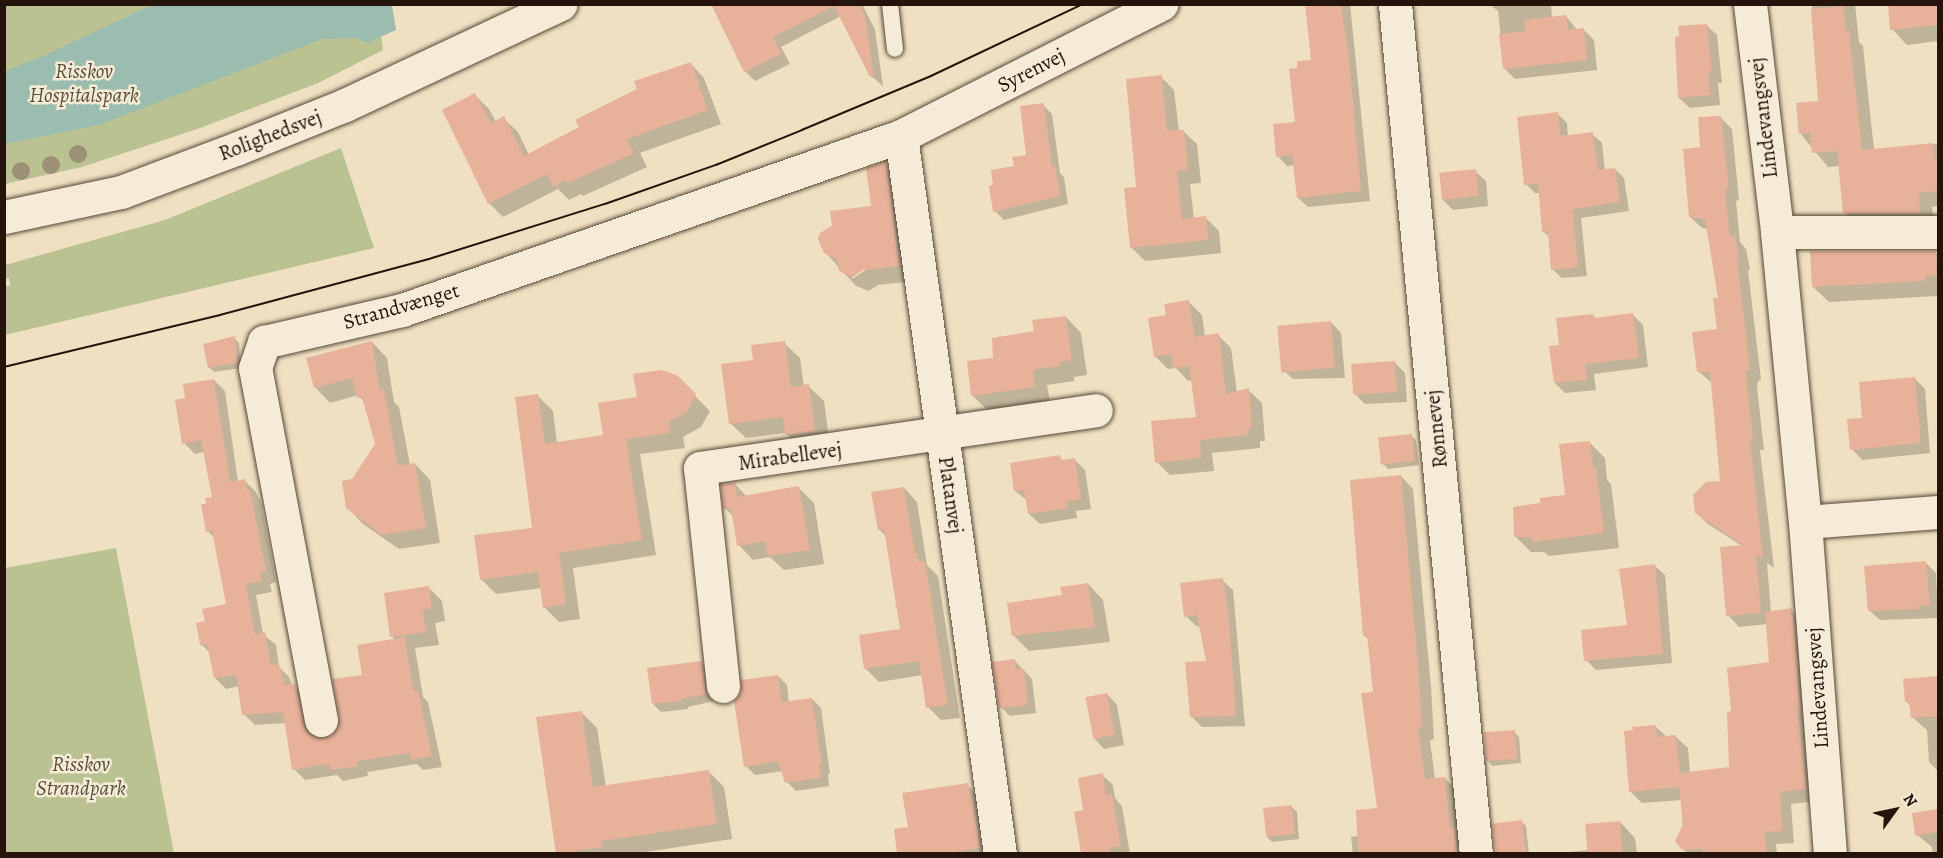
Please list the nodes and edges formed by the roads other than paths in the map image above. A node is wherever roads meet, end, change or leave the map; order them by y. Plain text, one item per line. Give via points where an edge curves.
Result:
1 (561, 4) edge
2 (890, 4) edge
3 (1161, 4) edge
4 (1395, 4) edge
5 (1750, 4) edge
6 (521, 13) edge
7 (895, 49) dead end
8 (901, 136) junction
9 (4, 217) edge
10 (1777, 232) junction
11 (1938, 232) edge
12 (1096, 410) dead end
13 (943, 434) junction
14 (1938, 512) edge
15 (1805, 522) junction
16 (723, 686) dead end
17 (321, 720) dead end
18 (1000, 854) edge
19 (1476, 854) edge
20 (1830, 854) edge

1 - 6 street, Rolighedsvej
2 - 7 lane
3 - 8 street, Syrenvej
4 - 19 street, Rønnevej
5 - 10 street, Lindevangsvej
6 - 9 street, Rolighedsvej via 345,105 122,192
8 - 13 street, Platanvej
8 - 17 street, Strandvænget via 402,310 264,342 255,368
10 - 11 street
10 - 15 street, Lindevangsvej
12 - 13 street, Mirabellevej
13 - 16 street, Mirabellevej via 700,468
13 - 18 street, Platanvej
14 - 15 street
15 - 20 street, Lindevangsvej

